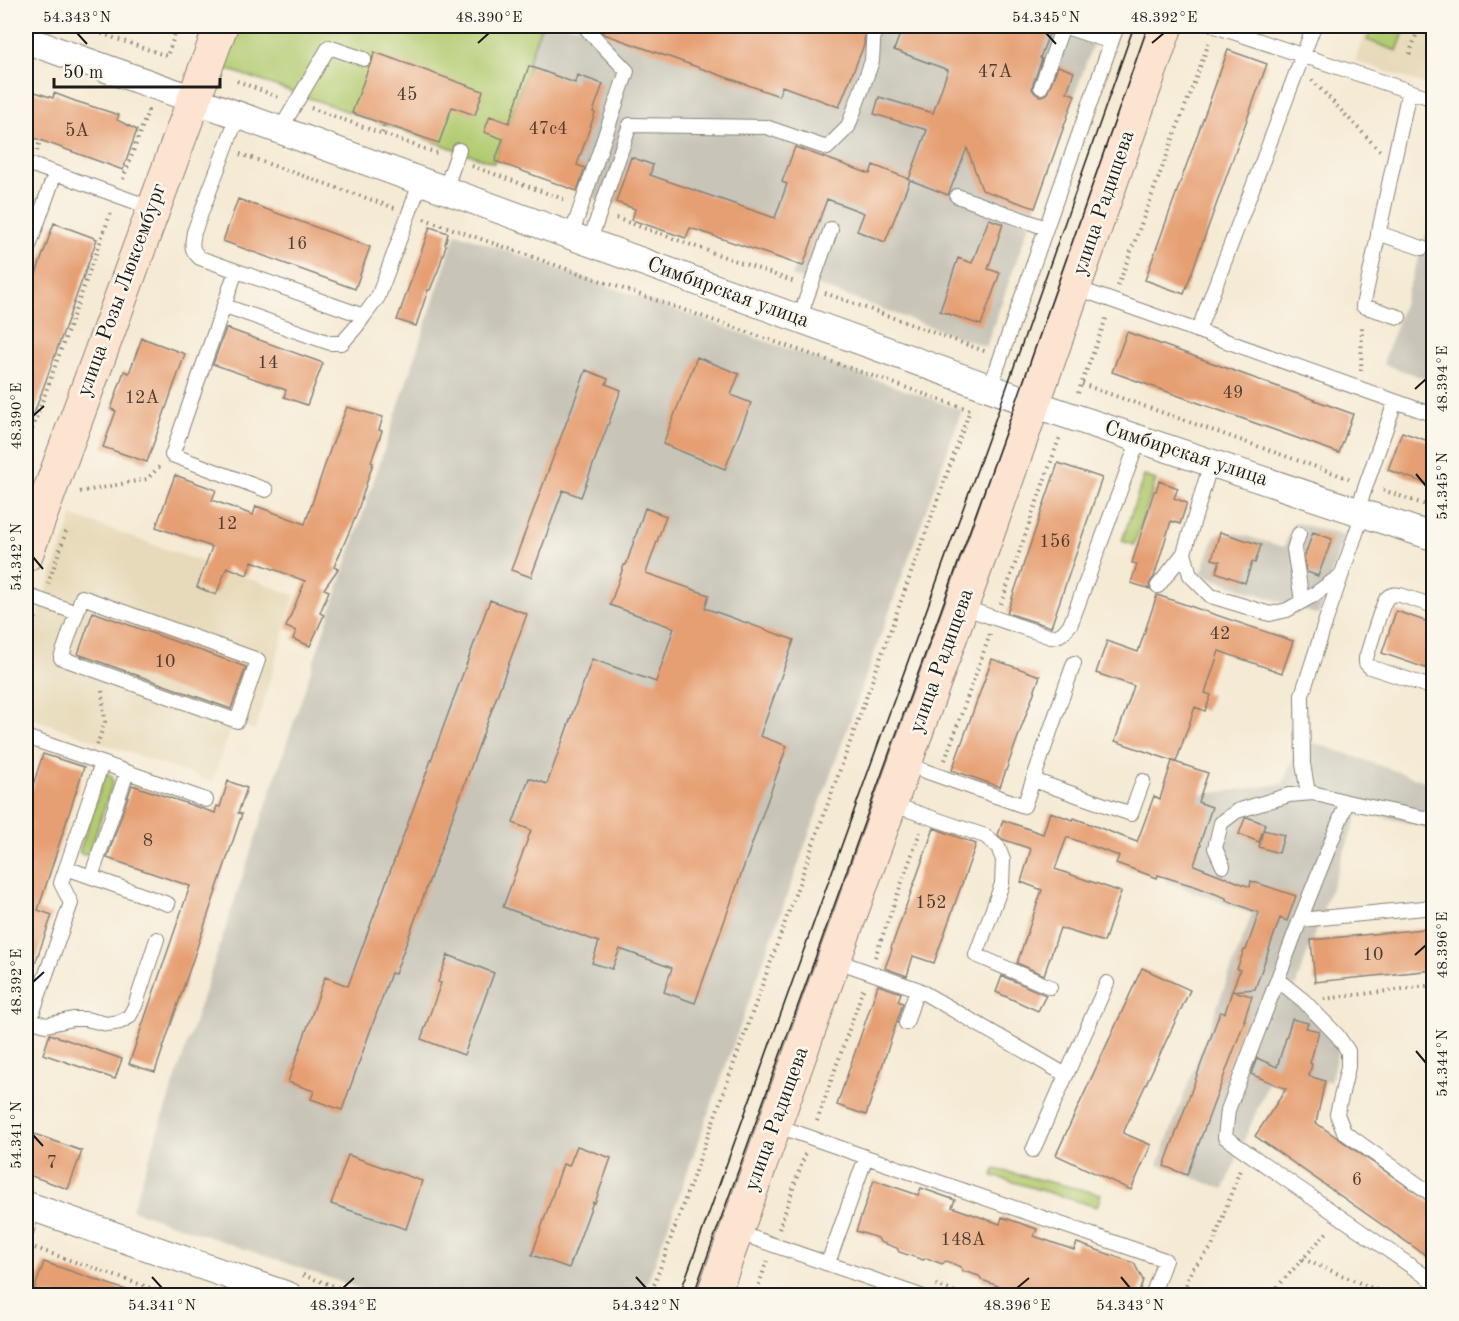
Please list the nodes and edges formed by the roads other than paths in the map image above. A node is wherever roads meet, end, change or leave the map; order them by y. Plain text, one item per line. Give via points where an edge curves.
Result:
1 (220, 26) edge
2 (584, 26) edge
3 (874, 26) edge
4 (1117, 26) edge
5 (1166, 26) edge
6 (1215, 26) edge
7 (1314, 26) edge
8 (26, 40) edge
9 (1111, 42) junction
10 (364, 59) dead end
11 (1302, 61) junction
12 (1041, 87) dead end
13 (1409, 91) junction
14 (193, 99) junction
15 (1434, 99) edge
16 (238, 115) junction
17 (280, 130) junction
18 (457, 155) road end
19 (26, 163) edge
20 (55, 173) junction
21 (433, 186) junction
22 (957, 196) dead end
23 (153, 208) junction
24 (1046, 228) junction
25 (831, 229) dead end
26 (1378, 233) junction
27 (580, 239) junction
28 (1422, 248) dead end
29 (26, 255) edge
30 (236, 271) junction
31 (1074, 287) junction
32 (225, 306) junction
33 (364, 316) junction
34 (1399, 317) dead end
35 (799, 319) junction
36 (1198, 332) junction
37 (985, 386) junction
38 (1395, 402) junction
39 (1034, 404) junction
40 (1434, 415) edge
41 (1139, 439) junction
42 (1211, 463) junction
43 (266, 490) dead end
44 (1360, 512) junction
45 (1299, 534) dead end
46 (1434, 537) edge
47 (1184, 554) junction
48 (26, 555) edge
49 (1340, 576) junction
50 (1158, 586) dead end
51 (26, 595) edge
52 (1302, 601) junction
53 (1434, 606) edge
54 (962, 607) junction
55 (76, 613) junction
56 (1074, 663) dead end
57 (1434, 688) edge
58 (26, 737) edge
59 (97, 761) junction
60 (905, 764) junction
61 (127, 772) junction
62 (1033, 780) junction
63 (1143, 781) dead end
64 (1308, 793) junction
65 (206, 800) dead end
66 (1347, 802) junction
67 (891, 804) junction
68 (1434, 820) edge
69 (1223, 866) dead end
70 (66, 868) junction
71 (91, 877) junction
72 (168, 903) dead end
73 (1434, 907) edge
74 (1300, 920) junction
75 (157, 939) dead end
76 (834, 960) junction
77 (1278, 980) junction
78 (1107, 983) dead end
79 (1050, 987) dead end
80 (917, 989) junction
81 (28, 1020) edge
82 (906, 1023) dead end
83 (1066, 1075) junction
84 (774, 1125) junction
85 (1033, 1149) dead end
86 (867, 1157) junction
87 (1434, 1196) edge
88 (29, 1206) edge
89 (736, 1232) junction
90 (26, 1233) edge
91 (828, 1263) junction
92 (1434, 1282) edge
93 (289, 1296) edge
94 (713, 1296) edge
95 (921, 1296) edge
96 (1152, 1296) edge

1 - 14 street, улица Розы Люксембург
2 - 27 lane via 627,71 581,206
3 - 27 lane via 872,61 848,127 827,148 766,127 630,125
4 - 9 lane
5 - 31 street, улица Радищева
6 - 11 lane
7 - 11 lane
8 - 14 street, Симбирская улица
9 - 12 lane via 1063,26
9 - 24 lane
10 - 17 lane via 329,47
11 - 13 lane
11 - 36 lane
13 - 15 lane
13 - 26 lane
14 - 16 street, Симбирская улица
14 - 23 street, улица Розы Люксембург
16 - 17 street, Симбирская улица
16 - 30 lane via 192,245 201,258
17 - 21 street, Симбирская улица
18 - 21 lane
19 - 20 lane
20 - 23 lane
20 - 29 lane
21 - 27 street, Симбирская улица
21 - 33 lane via 409,213 378,297
22 - 24 lane
23 - 48 street, улица Розы Люксембург
24 - 37 lane
25 - 35 lane
26 - 28 lane
26 - 34 lane via 1363,306
27 - 35 street, Симбирская улица
30 - 32 lane
30 - 33 lane
31 - 36 lane
31 - 39 street, улица Радищева
32 - 33 lane via 330,343 342,343
32 - 43 lane via 171,455
35 - 37 street, Симбирская улица
36 - 38 lane
37 - 39 street, Симбирская улица
38 - 40 lane
38 - 44 lane
39 - 41 street, Симбирская улица
39 - 54 street, улица Радищева
41 - 42 street, Симбирская улица
41 - 54 lane via 1071,623 1063,634 1051,637
42 - 44 street, Симбирская улица
42 - 47 lane
44 - 46 street, Симбирская улица
44 - 49 lane
45 - 52 lane via 1294,549
47 - 50 lane
47 - 52 lane via 1190,575 1211,596 1270,614
49 - 52 lane
49 - 64 lane via 1302,695 1303,764
51 - 55 lane
53 - 57 lane via 1400,595 1390,596 1366,663
54 - 60 street, улица Радищева
55 - 55 lane via 61,658 237,720 258,660 82,597
56 - 62 lane
58 - 59 lane
59 - 61 lane
59 - 70 lane
60 - 62 lane via 1024,806
60 - 67 street, улица Радищева
61 - 65 lane
61 - 71 lane
62 - 63 lane via 1131,814
64 - 66 lane
64 - 69 lane via 1237,811 1221,823 1215,848
66 - 68 lane
66 - 74 lane
67 - 76 street, улица Радищева
67 - 79 lane via 985,836 998,848 1003,860 1002,884 976,956
70 - 71 lane
70 - 81 lane via 61,883 71,903
71 - 72 lane
73 - 74 lane
74 - 77 lane
75 - 81 lane via 129,1017 108,1024 73,1019 46,1025
76 - 80 lane
76 - 84 street, улица Радищева
77 - 87 lane via 1304,1001 1348,1051 1337,1114 1344,1132
77 - 92 lane via 1228,1110 1225,1137
78 - 83 lane
80 - 82 lane
80 - 83 lane
83 - 85 lane
84 - 86 lane
84 - 89 street, улица Радищева
86 - 91 lane
86 - 96 lane via 1165,1260
88 - 90 lane
88 - 93 street
89 - 91 lane
89 - 94 street, улица Радищева
91 - 95 lane

